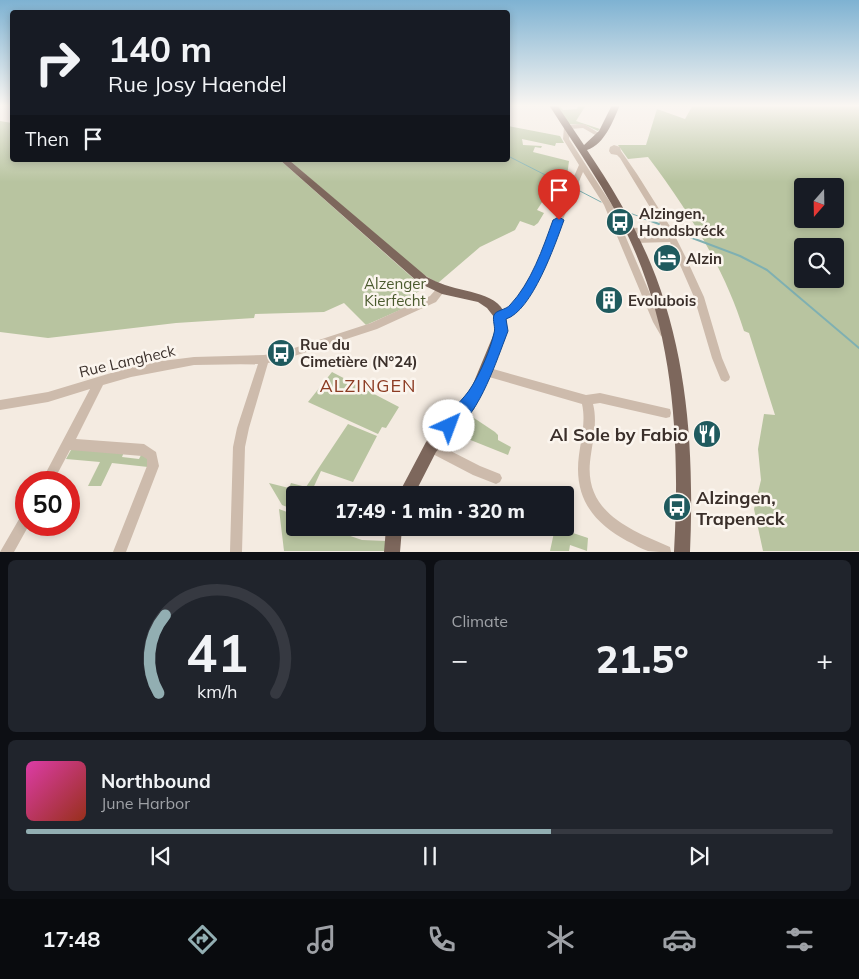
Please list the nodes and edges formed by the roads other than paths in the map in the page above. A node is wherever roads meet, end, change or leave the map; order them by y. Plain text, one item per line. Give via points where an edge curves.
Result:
1 (567, 131) edge
2 (569, 131) edge
3 (592, 131) edge
4 (602, 131) edge
5 (599, 135) junction
6 (581, 149) junction
7 (618, 152) dead end
8 (286, 162) edge
9 (583, 165) junction
10 (670, 234) junction
11 (633, 235) junction
12 (640, 266) junction
13 (442, 289) junction
14 (500, 316) junction
15 (264, 359) junction
16 (486, 372) junction
17 (725, 377) dead end
18 (100, 381) junction
19 (586, 400) junction
20 (0, 405) edge
21 (666, 413) dead end
22 (69, 444) junction
23 (431, 447) junction
24 (53, 471) edge
25 (496, 478) dead end
26 (411, 486) edge
27 (15, 536) edge
28 (393, 536) edge
29 (6, 552) edge
30 (119, 552) edge
31 (236, 552) edge
32 (392, 552) edge
33 (664, 552) edge
34 (682, 552) edge

1 - 9 street via 566,138
2 - 6 main road
3 - 5 street
4 - 5 main road
5 - 6 main road via 589,148
6 - 11 main road
7 - 10 street
8 - 13 main road via 415,274
9 - 12 street
9 - 14 street via 537,274 514,309
10 - 11 street
10 - 17 street via 700,299
11 - 12 main road
12 - 34 main road via 660,300 679,395 685,510
13 - 14 main road via 481,298
13 - 15 street via 433,299 374,326
14 - 16 main road via 501,331
15 - 18 street, Rue Langheck via 194,361
15 - 31 street via 239,447
16 - 19 street
16 - 23 main road via 468,404
18 - 20 street, Rue Langheck via 48,397
18 - 22 street
19 - 21 street via 600,398
19 - 33 street via 590,412 584,473 586,490 593,505 617,529
22 - 24 street
22 - 30 street via 144,450 152,456 152,466
23 - 25 street
23 - 26 main road
27 - 29 street
28 - 32 main road

